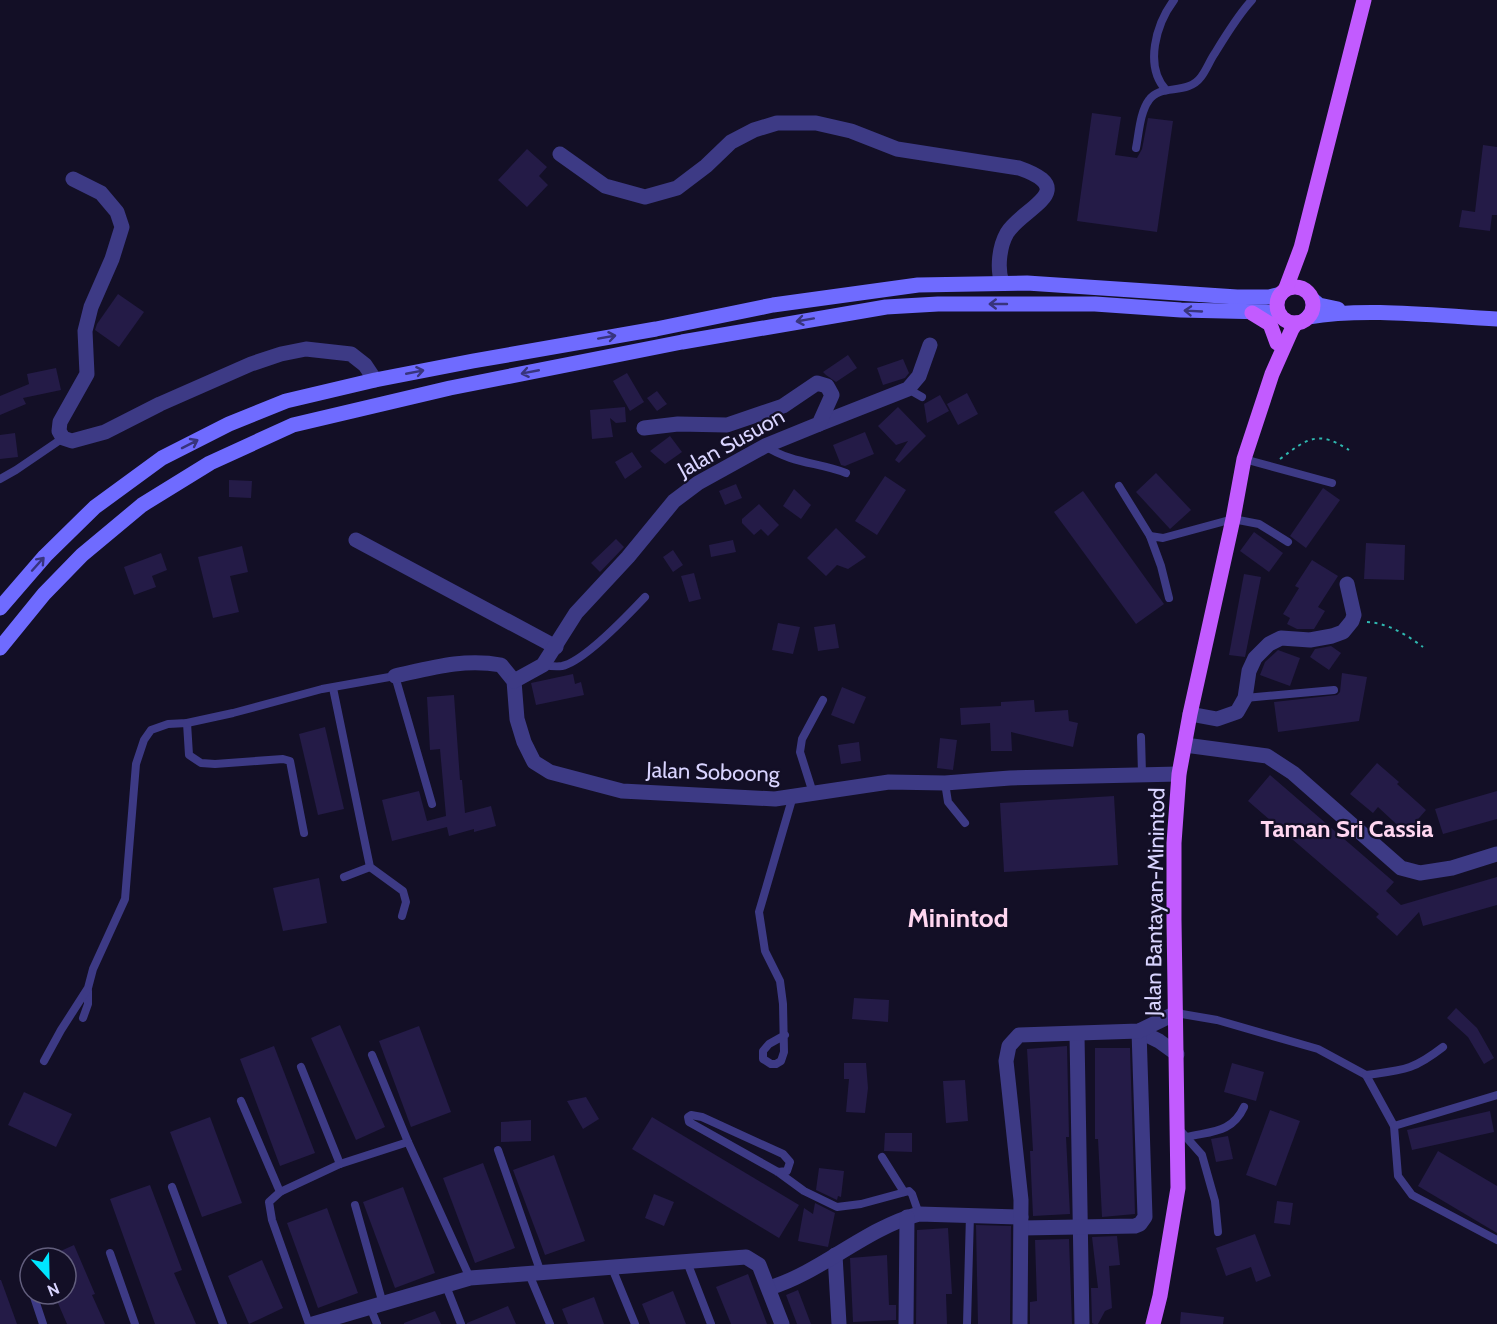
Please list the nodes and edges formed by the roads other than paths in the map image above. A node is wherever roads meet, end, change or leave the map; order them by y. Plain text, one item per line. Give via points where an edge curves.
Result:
1 (1174, 0) edge
2 (1252, 0) edge
3 (1364, 0) edge
4 (1166, 90) junction
5 (1136, 148) dead end
6 (560, 154) dead end
7 (73, 179) dead end
8 (1002, 283) junction
9 (1289, 290) junction
10 (1313, 300) junction
11 (1359, 312) junction
12 (1252, 313) junction
13 (1292, 318) junction
14 (1497, 319) edge
15 (1277, 343) junction
16 (930, 345) dead end
17 (1272, 374) junction
18 (375, 380) junction
19 (908, 389) junction
20 (922, 397) dead end
21 (819, 424) junction
22 (644, 428) dead end
23 (63, 438) junction
24 (765, 446) junction
25 (1244, 459) junction
26 (846, 473) dead end
27 (0, 478) edge
28 (1332, 483) dead end
29 (1119, 486) dead end
30 (1233, 519) junction
31 (1150, 536) junction
32 (356, 540) dead end
33 (1288, 542) dead end
34 (1347, 584) dead end
35 (645, 597) dead end
36 (1168, 598) dead end
37 (0, 608) edge
38 (556, 647) junction
39 (0, 648) edge
40 (543, 665) junction
41 (395, 676) junction
42 (514, 681) junction
43 (333, 688) junction
44 (1334, 690) dead end
45 (1245, 698) junction
46 (823, 700) dead end
47 (1190, 714) junction
48 (187, 723) junction
49 (1141, 737) dead end
50 (1185, 745) junction
51 (1142, 774) junction
52 (1179, 774) junction
53 (945, 783) junction
54 (813, 793) junction
55 (793, 796) junction
56 (432, 804) dead end
57 (965, 823) dead end
58 (304, 833) dead end
59 (1497, 854) edge
60 (370, 867) junction
61 (344, 877) dead end
62 (402, 916) dead end
63 (88, 988) junction
64 (1176, 1013) junction
65 (83, 1018) dead end
66 (1139, 1032) junction
67 (785, 1035) dead end
68 (1077, 1035) junction
69 (1443, 1047) dead end
70 (1177, 1054) junction
71 (372, 1055) dead end
72 (44, 1061) dead end
73 (301, 1067) dead end
74 (1366, 1075) junction
75 (1497, 1095) edge
76 (241, 1101) dead end
77 (1245, 1107) dead end
78 (1394, 1126) junction
79 (1182, 1132) junction
80 (408, 1142) junction
81 (498, 1150) dead end
82 (882, 1157) dead end
83 (340, 1164) junction
84 (778, 1172) junction
85 (172, 1187) dead end
86 (280, 1192) junction
87 (904, 1192) junction
88 (355, 1205) dead end
89 (970, 1215) junction
90 (913, 1216) junction
91 (1021, 1222) junction
92 (1082, 1227) junction
93 (1218, 1232) dead end
94 (1497, 1240) edge
95 (110, 1253) dead end
96 (835, 1255) junction
97 (687, 1262) junction
98 (612, 1268) junction
99 (535, 1274) junction
100 (470, 1278) junction
101 (446, 1286) junction
102 (769, 1288) junction
103 (1160, 1296) junction
104 (376, 1305) junction
105 (37, 1306) edge
106 (43, 1324) edge
107 (135, 1324) edge
108 (223, 1324) edge
109 (311, 1324) edge
110 (377, 1324) edge
111 (461, 1324) edge
112 (550, 1324) edge
113 (635, 1324) edge
114 (711, 1324) edge
115 (782, 1324) edge
116 (839, 1324) edge
117 (906, 1324) edge
118 (967, 1324) edge
119 (1020, 1324) edge
120 (1082, 1324) edge
121 (1145, 1324) edge
122 (1153, 1324) edge

1 - 4 lane via 1167,8 1156,39 1154,68
2 - 4 lane via 1201,77 1191,87
3 - 9 main road
4 - 5 lane via 1150,98 1144,108
6 - 8 street via 605,186 645,197 677,188 731,142 777,123 816,123 851,131 897,149 1019,168 1038,175 1046,183 1047,192 1042,202 1006,235 999,268
7 - 23 street via 100,193 117,212 122,227 91,307 85,331 87,374 60,422
8 - 9 main road via 1237,297 1269,297
18 -> 8 main road via 773,305 918,285
9 - 10 main road via 1310,294
9 - 13 main road via 1278,302
10 - 11 main road via 1319,305
10 - 13 main road via 1313,309
11 - 13 main road
11 - 14 main road
12 - 13 main road
12 - 15 main road via 1270,324
12 -> 39 main road via 1095,304 886,307 450,388 292,425 210,463 142,505 82,555
13 - 15 main road, Jalan Bantayan-Minintod
13 - 17 main road, Jalan Bantayan-Minintod via 1292,329
15 - 17 main road, Jalan Bantayan-Minintod
16 - 19 street via 919,376
17 - 25 main road, Jalan Bantayan-Minintod
18 - 23 street via 351,354 306,349 251,364 105,432 72,441
37 -> 18 main road via 94,507 162,458 286,401
19 - 20 lane
19 - 21 street
21 - 22 street, Jalan Susuon via 832,395 827,386 817,383 783,406 727,425
21 - 24 street, Jalan Susuon
23 - 27 lane
24 - 26 lane via 786,458
24 - 38 street, Jalan Susuon via 674,501 576,613
25 - 28 lane
25 - 30 main road, Jalan Bantayan-Minintod
29 - 31 lane
30 - 31 lane via 1163,538
30 - 33 lane via 1259,524
30 - 47 main road, Jalan Bantayan-Minintod
31 - 36 lane
32 - 38 street
34 - 45 street via 1354,615 1343,632 1310,640 1281,638 1269,644 1252,664
35 - 40 lane via 604,638 576,658 563,666
38 - 40 street, Jalan Susuon
40 - 42 street, Jalan Susuon
41 - 42 street via 454,662 483,662 501,665
41 - 43 lane
41 - 56 lane
42 - 55 street, Jalan Soboong via 524,742 534,762 550,772 622,790 776,799
43 - 48 lane
43 - 60 lane
44 - 45 lane
45 - 47 street via 1237,712 1217,719
46 - 54 lane via 802,739 800,752
47 - 50 main road, Jalan Bantayan-Minintod
48 - 58 lane via 189,755 201,763 290,761
48 - 63 lane via 151,730 144,740 136,764 125,899
49 - 51 lane
50 - 52 main road, Jalan Bantayan-Minintod
50 - 59 street via 1267,756 1293,773 1401,868 1420,873
51 - 52 street, Jalan Soboong
51 - 53 street, Jalan Soboong
52 - 64 main road, Jalan Bantayan-Minintod via 1174,843
53 - 54 street, Jalan Soboong via 889,782
53 - 57 lane via 948,802
54 - 55 street, Jalan Soboong
55 - 67 lane via 759,912 765,951 780,981
60 - 61 lane
60 - 62 lane via 403,891 406,902
63 - 65 lane
63 - 72 lane
64 - 66 street
64 - 70 main road, Jalan Bantayan-Minintod
64 - 74 lane via 1217,1020 1318,1049
66 - 68 street
66 - 70 street
66 - 92 street via 1145,1217 1136,1226
68 - 91 street via 1019,1035 1009,1046 1006,1061
68 - 92 street
69 - 74 lane via 1422,1063 1404,1070
70 - 79 main road, Jalan Bantayan-Minintod
71 - 80 lane
73 - 83 lane
74 - 78 lane
75 - 78 lane
76 - 86 lane
77 - 79 lane via 1227,1128
78 - 94 lane via 1398,1176 1412,1195
79 - 93 lane via 1202,1155 1215,1201
79 - 103 main road, Jalan Bantayan-Minintod via 1178,1188
80 - 83 lane
80 - 100 lane
81 - 99 lane
82 - 87 lane
83 - 86 lane
84 - 84 lane via 689,1122 688,1117 702,1117 783,1154 790,1162 787,1171
84 - 87 lane via 804,1191 837,1207
85 - 108 lane
86 - 109 lane via 269,1202 269,1211
87 - 90 lane via 912,1194
88 - 104 lane
89 - 90 street
89 - 91 street
89 - 118 lane
90 - 96 street
90 - 117 street
91 - 92 street
91 - 119 street
92 - 120 street
95 - 107 lane
96 - 102 street via 799,1277
96 - 116 street
97 - 98 street
97 - 102 street via 746,1257 759,1265
97 - 114 lane
98 - 99 street
98 - 113 lane
99 - 100 street
99 - 112 lane
100 - 101 street
101 - 104 street
101 - 111 lane
102 - 115 street
103 - 121 main road, Jalan Bantayan-Minintod
103 - 122 main road, Jalan Bantayan-Minintod
104 - 109 street
104 - 110 lane
105 - 106 lane

